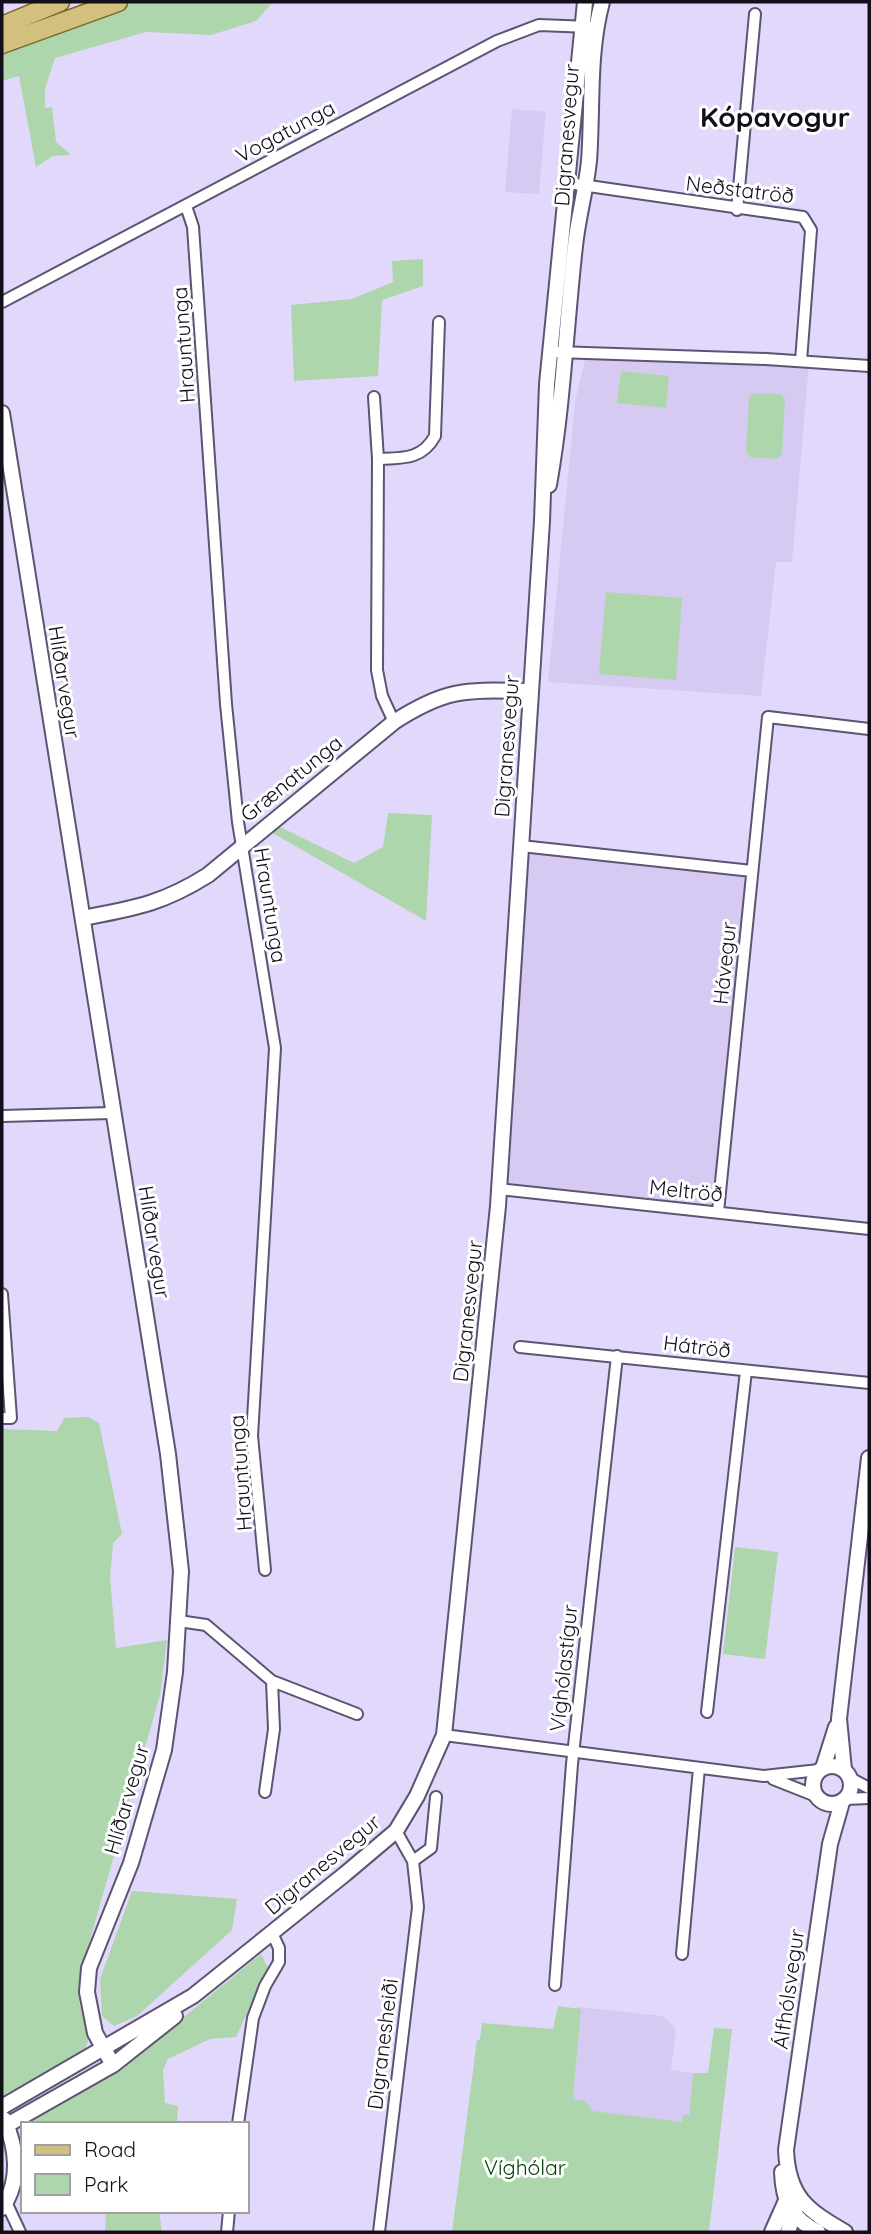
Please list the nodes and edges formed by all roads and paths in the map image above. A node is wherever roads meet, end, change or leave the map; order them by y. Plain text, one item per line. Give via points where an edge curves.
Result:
1 (60, 2) edge
2 (118, 2) edge
3 (585, 2) edge
4 (602, 2) edge
5 (755, 14) dead end
6 (2, 26) edge
7 (589, 27) junction
8 (2, 44) edge
9 (568, 183) junction
10 (586, 186) junction
11 (186, 206) junction
12 (737, 210) junction
13 (2, 302) edge
14 (439, 322) dead end
15 (560, 352) junction
16 (801, 361) junction
17 (869, 366) edge
18 (374, 397) dead end
19 (2, 413) edge
20 (378, 459) junction
21 (7, 482) edge
22 (531, 691) junction
23 (394, 722) junction
24 (869, 729) edge
25 (242, 845) junction
26 (521, 846) junction
27 (752, 871) junction
28 (83, 918) junction
29 (112, 1113) junction
30 (2, 1116) edge
31 (499, 1188) junction
32 (718, 1212) junction
33 (869, 1229) edge
34 (2, 1294) edge
35 (520, 1347) dead end
36 (617, 1356) junction
37 (746, 1371) junction
38 (869, 1383) edge
39 (2, 1418) edge
40 (869, 1458) edge
41 (867, 1490) edge
42 (265, 1570) dead end
43 (179, 1621) junction
44 (272, 1681) junction
45 (707, 1712) dead end
46 (357, 1714) dead end
47 (839, 1719) junction
48 (444, 1735) junction
49 (573, 1751) junction
50 (699, 1768) junction
51 (821, 1769) junction
52 (847, 1774) junction
53 (764, 1776) junction
54 (869, 1788) edge
55 (265, 1792) dead end
56 (436, 1797) dead end
57 (869, 1798) edge
58 (818, 1799) junction
59 (844, 1801) junction
60 (396, 1831) junction
61 (830, 1844) junction
62 (413, 1861) junction
63 (272, 1933) junction
64 (682, 1954) dead end
65 (555, 1985) dead end
66 (192, 1996) junction
67 (103, 2050) junction
68 (113, 2065) junction
69 (2, 2107) edge
70 (238, 2122) edge
71 (4, 2123) edge
72 (793, 2196) junction
73 (4, 2205) edge
74 (229, 2213) edge
75 (792, 2215) junction
76 (20, 2232) edge
77 (227, 2232) edge
78 (379, 2232) edge
79 (772, 2232) edge
80 (788, 2232) edge
81 (818, 2232) edge
82 (845, 2232) edge

1 - 6 main road
2 - 8 main road
3 - 7 street, Digranesvegur
4 - 7 street, Digranesvegur
5 - 12 street
7 - 9 street, Digranesvegur
7 - 10 street, Digranesvegur
7 - 11 street, Vogatunga via 539,25 497,41
9 - 10 street, Neðstatröð
9 - 15 street, Digranesvegur via 559,245
10 - 12 street, Neðstatröð
10 - 15 street, Digranesvegur
11 - 13 street, Vogatunga
11 - 25 street, Hrauntunga via 193,227 226,704
12 - 16 street, Neðstatröð via 800,215 810,225
14 - 20 street via 435,436 416,456
15 - 16 street
15 - 22 street, Digranesvegur via 557,441 542,521
16 - 17 street
18 - 20 street
19 - 21 street, Hlíðarvegur
20 - 23 street via 377,670
21 - 28 street, Hlíðarvegur
22 - 23 street, Grænatunga via 439,696
22 - 26 street, Digranesvegur
23 - 25 street, Grænatunga
24 - 27 street, Hávegur via 768,717
25 - 28 street, Grænatunga via 208,875 163,901
25 - 42 street, Hrauntunga via 275,1056 252,1436
26 - 27 street
26 - 31 street, Digranesvegur
27 - 32 street, Hávegur
28 - 29 street, Hlíðarvegur
29 - 30 street
29 - 43 street, Hlíðarvegur via 170,1465 181,1571
31 - 32 street, Meltröð
31 - 48 street, Digranesvegur
32 - 33 street, Meltröð
34 - 39 street via 12,1418
35 - 36 street, Hátröð
36 - 37 street, Hátröð
36 - 49 street, Víghólastígur
37 - 38 street, Hátröð
37 - 45 street
40 - 41 street
41 - 47 street
43 - 44 street via 206,1625
43 - 67 street, Hlíðarvegur via 164,1750 131,1863 89,1968 89,2014
44 - 46 street
44 - 55 street via 274,1728
47 - 51 street
47 - 52 street
48 - 49 street
48 - 60 street, Digranesvegur
49 - 50 street
49 - 65 street, Víghólastígur
50 - 53 street
50 - 64 street
51 - 52 street via 833,1766
51 - 53 street
51 - 58 street via 813,1780
52 - 54 street
52 - 59 street via 851,1789
53 - 58 street
56 - 62 street via 431,1848
57 - 59 street
58 - 59 street via 831,1805
58 - 61 street, Álfhólsvegur
59 - 61 street, Álfhólsvegur
60 - 62 street, Digranesheiði
60 - 63 street, Digranesvegur
61 - 72 street, Álfhólsvegur via 782,2168
62 - 78 street, Digranesheiði via 418,1907
63 - 66 street, Digranesvegur
63 - 70 street via 279,1962 253,2018
66 - 67 street, Digranesvegur
66 - 68 street, Digranesvegur via 153,2035
67 - 68 street, Hlíðarvegur
67 - 69 street, Digranesvegur
68 - 71 street, Digranesvegur
71 - 73 street via 15,2150 16,2169
72 - 75 street, Álfhólsvegur
72 - 79 street, Álfhólsvegur
72 - 82 street via 814,2215
73 - 76 street
74 - 77 street
75 - 80 street
75 - 81 street

